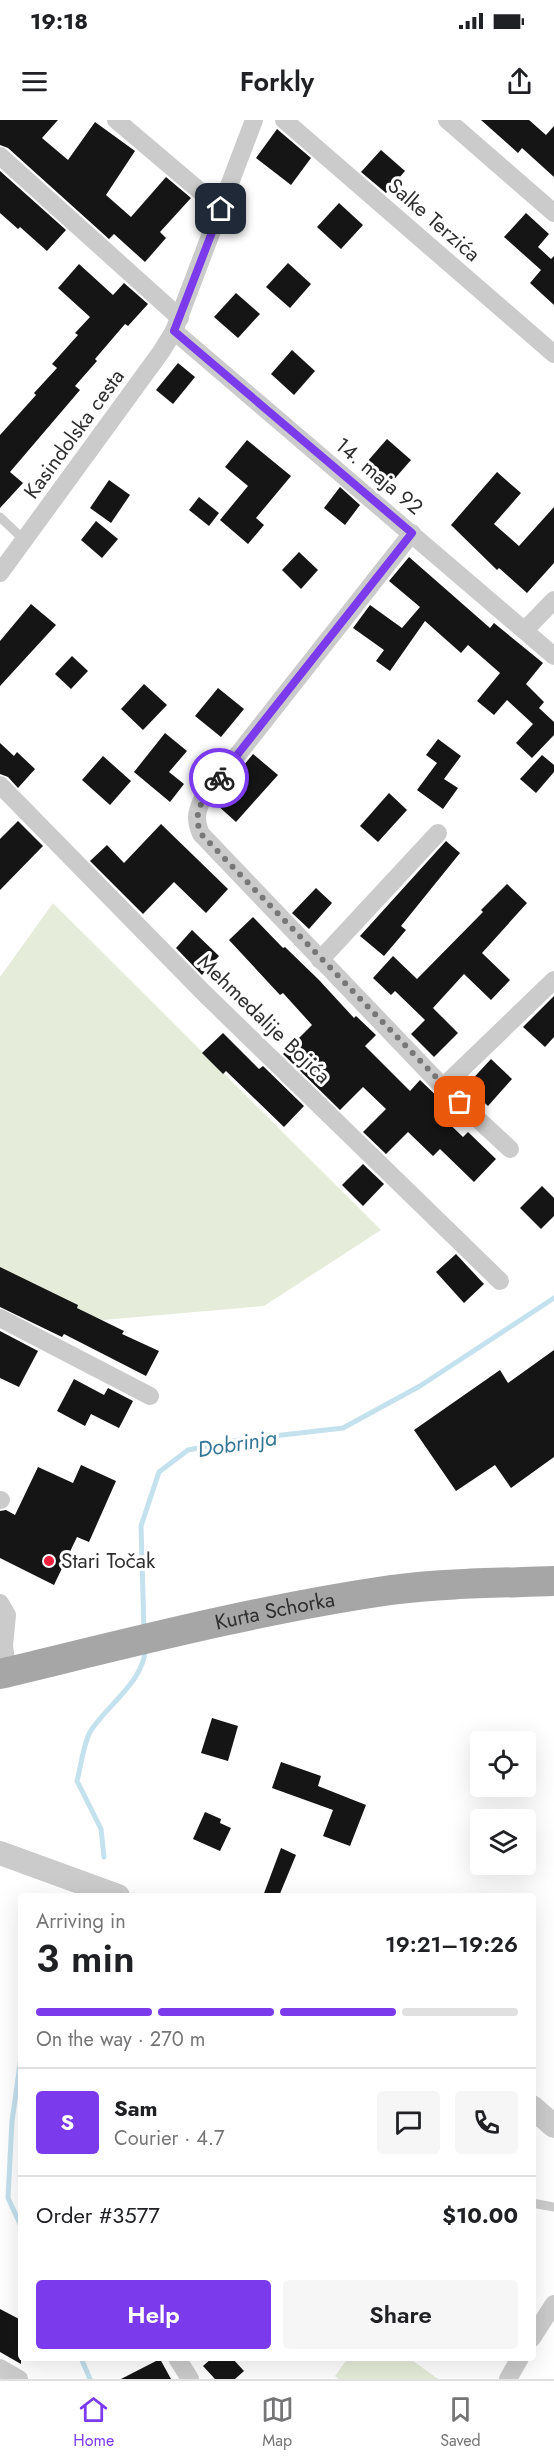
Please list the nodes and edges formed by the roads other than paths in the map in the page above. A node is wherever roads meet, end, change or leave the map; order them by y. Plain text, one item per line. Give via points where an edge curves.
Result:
1 (116, 120) edge
2 (254, 120) edge
3 (284, 120) edge
4 (447, 120) edge
5 (0, 156) edge
6 (221, 209) junction
7 (554, 213) edge
8 (177, 324) junction
9 (554, 354) edge
10 (0, 518) edge
11 (412, 533) junction
12 (24, 540) junction
13 (0, 573) edge
14 (554, 600) edge
15 (525, 630) junction
16 (554, 656) edge
17 (0, 785) edge
18 (438, 833) dead end
19 (320, 960) junction
20 (554, 980) edge
21 (443, 1087) junction
22 (510, 1149) dead end
23 (500, 1281) dead end
24 (0, 1318) edge
25 (150, 1396) dead end
26 (554, 1581) edge
27 (0, 1603) edge
28 (4, 1674) edge
29 (0, 1852) edge
30 (110, 1893) edge
31 (536, 2110) edge
32 (554, 2126) edge
33 (536, 2204) edge
34 (554, 2207) edge
35 (554, 2304) edge
36 (536, 2332) edge
37 (179, 2361) edge
38 (518, 2361) edge
39 (0, 2368) edge
40 (19, 2379) edge
41 (190, 2379) edge
42 (508, 2379) edge

1 - 6 street
2 - 6 street, Kasindolska cesta
3 - 9 street, Salke Terzića
4 - 7 street
5 - 8 street
6 - 8 street, Kasindolska cesta
8 - 11 street, 14. maja 92
8 - 12 street, Kasindolska cesta via 161,352
10 - 12 lane
11 - 15 street, 14. maja 92
11 - 19 street via 202,800 196,813 201,834
12 - 13 street, Kasindolska cesta
14 - 15 street
15 - 16 street, 14. maja 92
17 - 23 street, Mehmedalije Bojića via 204,993
18 - 19 street
19 - 21 street
20 - 21 street
21 - 22 street
24 - 25 street
26 - 28 main road, Kurta Schorka via 464,1583 319,1602
27 - 28 street via 8,1615
29 - 30 street
31 - 32 street
33 - 34 lane
35 - 36 street
37 - 41 street
38 - 42 street
39 - 40 street

